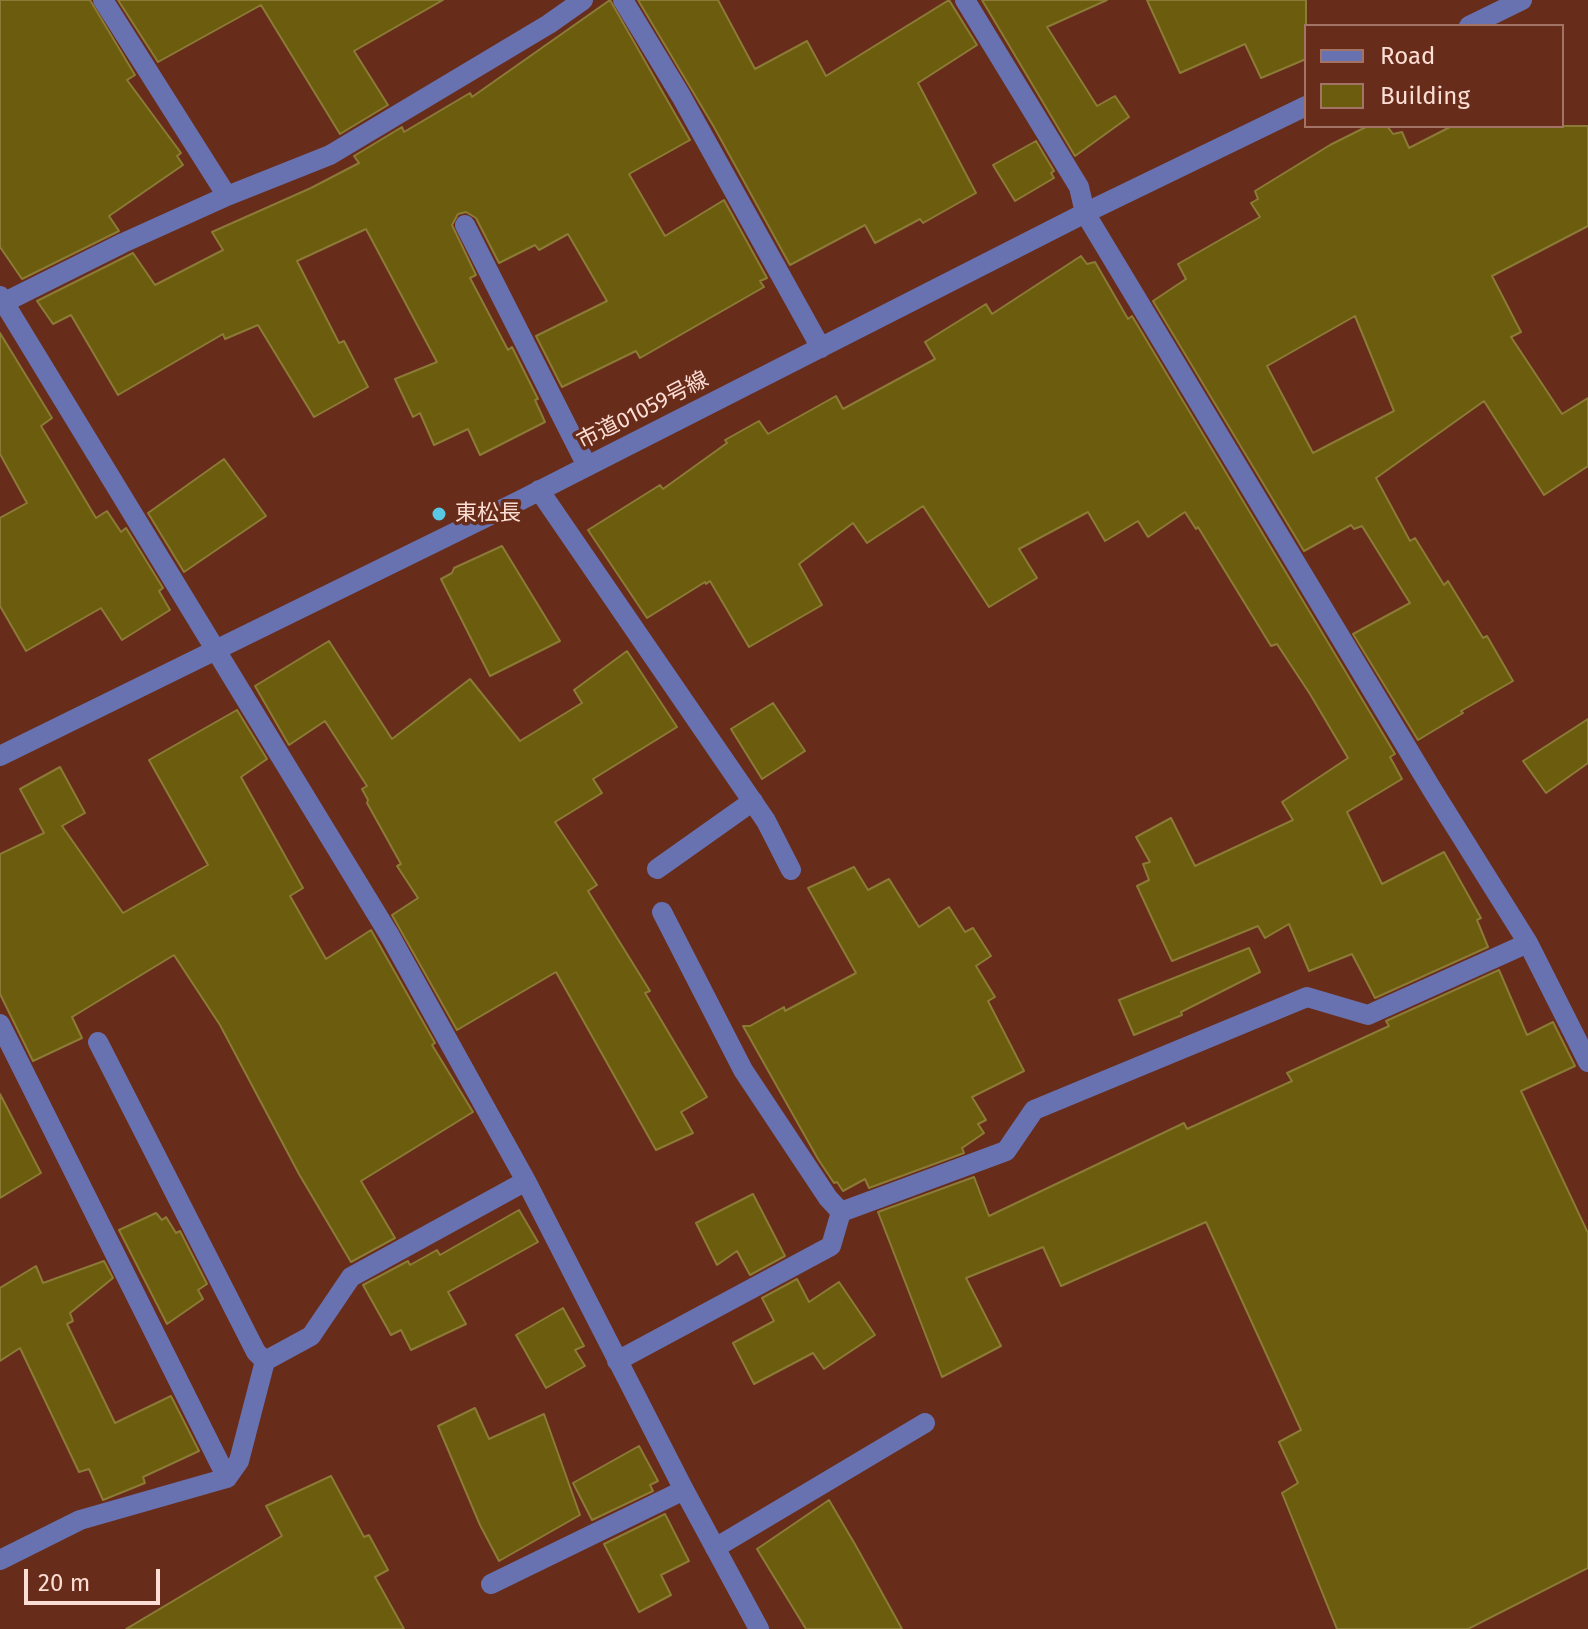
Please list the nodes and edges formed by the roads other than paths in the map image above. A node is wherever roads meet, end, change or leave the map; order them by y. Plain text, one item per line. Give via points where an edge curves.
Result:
1 (103, 0) edge
2 (583, 0) edge
3 (623, 0) edge
4 (965, 0) edge
5 (1522, 0) edge
6 (1473, 24) edge
7 (1304, 107) edge
8 (227, 196) junction
9 (1085, 213) junction
10 (465, 225) dead end
11 (2, 299) edge
12 (821, 348) junction
13 (587, 466) junction
14 (539, 490) junction
15 (217, 649) junction
16 (0, 756) edge
17 (753, 801) junction
18 (657, 869) dead end
19 (791, 870) dead end
20 (662, 912) dead end
21 (1528, 943) junction
22 (0, 1024) edge
23 (98, 1042) dead end
24 (1588, 1062) edge
25 (526, 1181) junction
26 (841, 1212) junction
27 (265, 1361) junction
28 (617, 1361) junction
29 (925, 1423) dead end
30 (227, 1478) junction
31 (684, 1490) junction
32 (715, 1548) junction
33 (0, 1560) edge
34 (491, 1584) dead end
35 (759, 1629) edge

1 - 8 street
2 - 8 street via 330,155
3 - 12 street
4 - 9 street via 1079,187
5 - 6 street
7 - 9 street, 市道01059号線
8 - 11 street
9 - 12 street, 市道01059号線
9 - 21 street
10 - 13 street
11 - 15 street
12 - 13 street, 市道01059号線
13 - 14 street, 市道01059号線
14 - 15 street, 市道01059号線
14 - 17 street
15 - 16 street, 市道01059号線
15 - 25 street via 390,936
17 - 18 street
17 - 19 street
20 - 26 street via 743,1070
21 - 24 street
21 - 26 street via 1368,1015 1307,997 1034,1110 1006,1151
22 - 30 street
23 - 27 street
25 - 27 street via 351,1277 311,1336
25 - 28 street
26 - 28 street via 831,1246
27 - 30 street via 239,1461
28 - 31 street
29 - 32 street
30 - 33 street via 80,1520
31 - 32 street
31 - 34 street
32 - 35 street

